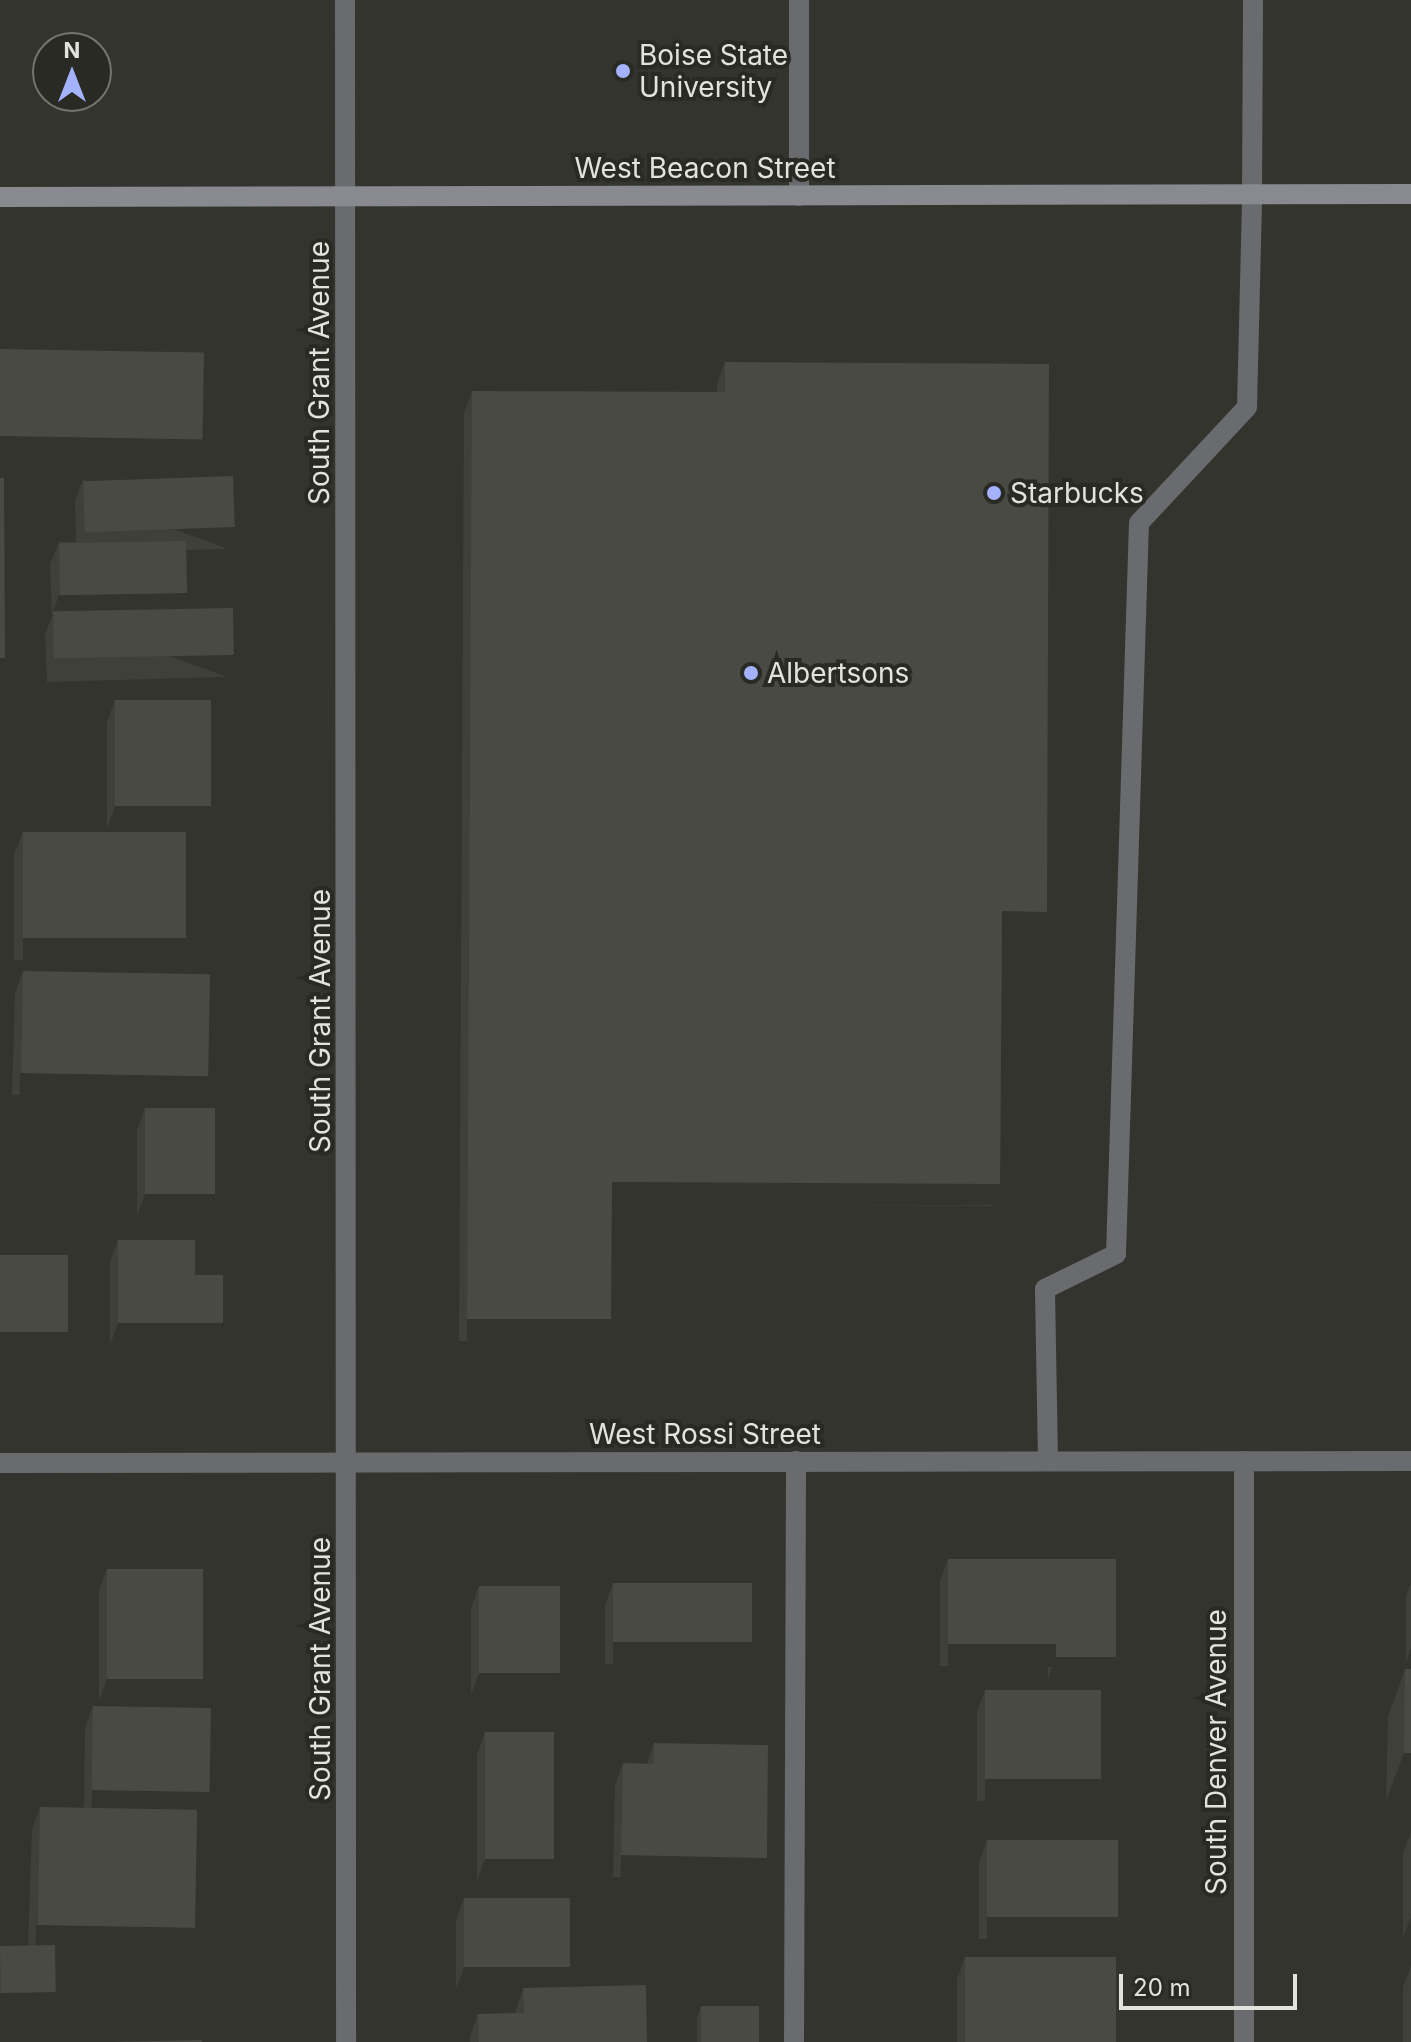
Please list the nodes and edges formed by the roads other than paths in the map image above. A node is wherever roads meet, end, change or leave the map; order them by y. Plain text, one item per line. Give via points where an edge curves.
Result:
1 (345, 0) edge
2 (799, 0) edge
3 (1253, 0) edge
4 (1411, 194) edge
5 (1252, 195) junction
6 (346, 196) junction
7 (799, 196) junction
8 (0, 197) edge
9 (796, 1461) junction
10 (1048, 1461) junction
11 (1244, 1461) junction
12 (1411, 1461) edge
13 (348, 1462) junction
14 (0, 1463) edge
15 (346, 2042) edge
16 (794, 2042) edge
17 (1244, 2042) edge

1 - 6 street, South Grant Avenue
2 - 7 street
3 - 5 street
4 - 5 street, West Beacon Street
5 - 7 street, West Beacon Street
5 - 10 street via 1247,407 1139,523 1116,1254 1045,1289
6 - 7 street, West Beacon Street
6 - 8 street, West Beacon Street
6 - 13 street, South Grant Avenue
9 - 10 street, West Rossi Street
9 - 13 street, West Rossi Street
9 - 16 street
10 - 11 street, West Rossi Street
11 - 12 street, West Rossi Street
11 - 17 street, South Denver Avenue
13 - 14 street, West Rossi Street
13 - 15 street, South Grant Avenue

